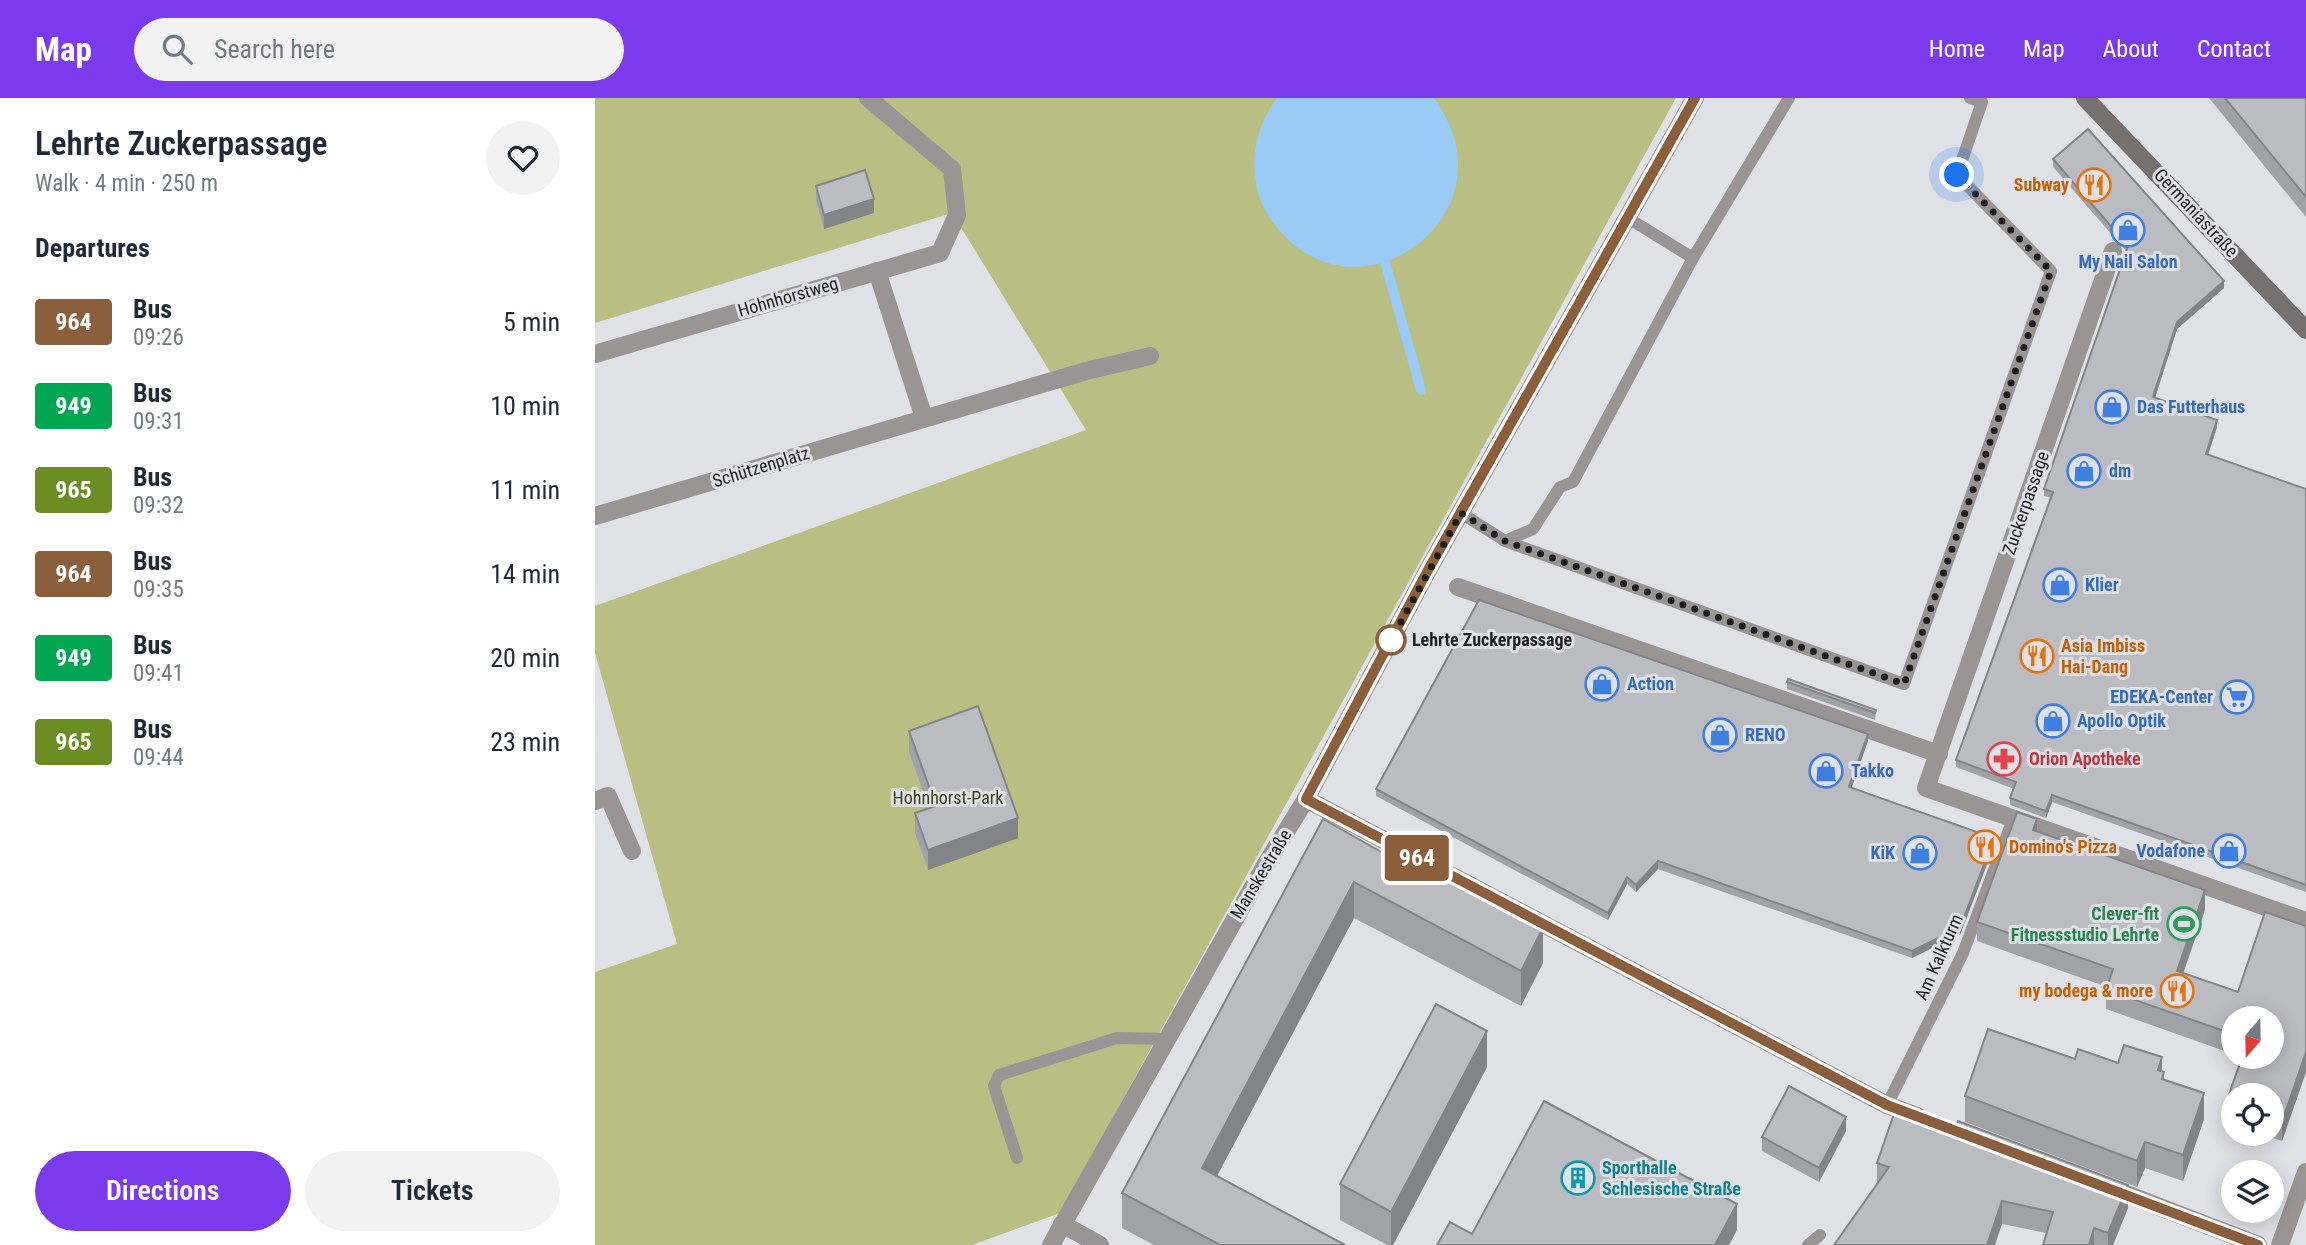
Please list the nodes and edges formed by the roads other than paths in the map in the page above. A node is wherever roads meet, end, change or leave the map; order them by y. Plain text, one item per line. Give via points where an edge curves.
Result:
1 (868, 98) edge
2 (1695, 98) edge
3 (1789, 98) edge
4 (1970, 98) edge
5 (2085, 98) edge
6 (1628, 218) junction
7 (2113, 251) dead end
8 (1693, 258) junction
9 (877, 271) junction
10 (2306, 330) edge
11 (595, 354) edge
12 (1150, 356) dead end
13 (924, 418) junction
14 (1461, 513) junction
15 (596, 514) edge
16 (1505, 541) junction
17 (1458, 587) dead end
18 (1939, 754) junction
19 (1306, 799) junction
20 (595, 800) edge
21 (2013, 819) junction
22 (632, 851) dead end
23 (2306, 921) edge
24 (1167, 1039) junction
25 (1887, 1105) junction
26 (1938, 1124) edge
27 (1017, 1158) dead end
28 (2306, 1172) edge
29 (2090, 1180) edge
30 (1062, 1224) junction
31 (1821, 1235) dead end
32 (2220, 1239) edge
33 (1051, 1245) edge
34 (1100, 1245) edge
35 (1808, 1245) edge
36 (2257, 1245) edge
37 (2280, 1245) edge

1 - 9 street, Hohnhorstweg via 952,169 957,215 940,253
2 - 6 street, Manskestraße
3 - 8 lane
4 - 16 lane via 1982,102 1957,175 2051,271 1904,684
5 - 10 street, Germaniastraße
6 - 8 lane
6 - 14 street, Manskestraße
7 - 18 street, Zuckerpassage
8 - 16 lane via 1573,482 1560,487 1533,529
9 - 11 street, Hohnhorstweg
9 - 13 street
12 - 13 street, Schützenplatz
13 - 15 street, Schützenplatz
14 - 16 lane
14 - 19 street, Manskestraße
17 - 18 street
18 - 21 street, Zuckerpassage via 1926,788
19 - 24 street, Manskestraße
19 - 25 street
20 - 22 street via 608,796
21 - 23 street, Zuckerpassage
21 - 25 lane, Am Kalkturm via 1963,953
24 - 27 lane via 1117,1038 999,1075 994,1086
24 - 30 street, Manskestraße
25 - 26 street
28 - 37 street
29 - 32 street
30 - 33 street, Manskestraße
30 - 34 street
31 - 35 lane
32 - 36 street

